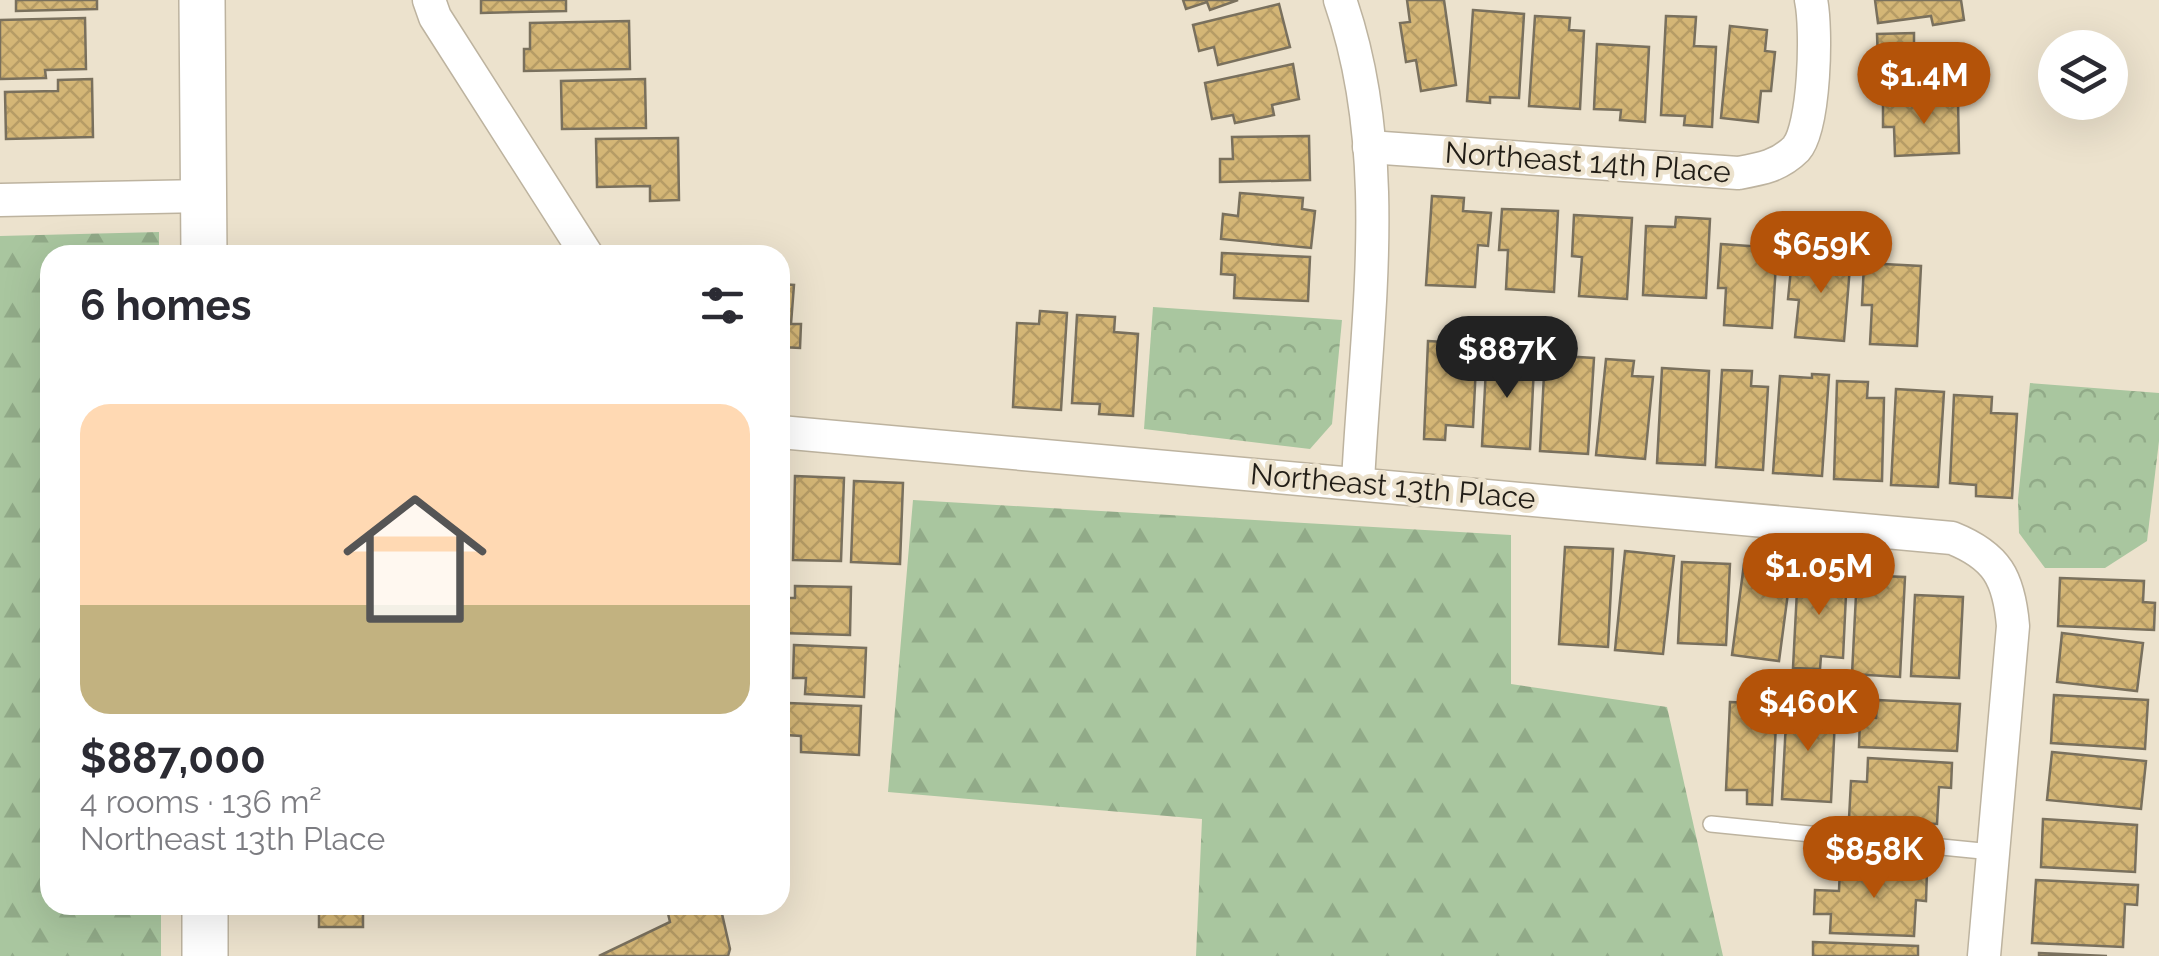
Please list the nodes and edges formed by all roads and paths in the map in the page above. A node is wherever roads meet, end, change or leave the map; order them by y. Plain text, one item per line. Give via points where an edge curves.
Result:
1 (202, 0) edge
2 (429, 0) edge
3 (1340, 0) edge
4 (1810, 0) edge
5 (1369, 147) junction
6 (204, 196) junction
7 (0, 200) edge
8 (204, 245) edge
9 (581, 245) edge
10 (790, 433) edge
11 (1358, 482) junction
12 (1711, 824) dead end
13 (1992, 852) junction
14 (205, 915) edge
15 (205, 956) edge
16 (1984, 956) edge

1 - 6 street
2 - 9 street
3 - 5 street
4 - 5 street, Northeast 14th Place via 1812,92 1799,146 1773,166 1738,173
5 - 11 street via 1374,230
6 - 7 street
6 - 8 street
10 - 11 street, Northeast 13th Place
11 - 13 street, Northeast 13th Place via 1952,538 1980,549 2006,586 2013,626
12 - 13 lane
13 - 16 street
14 - 15 street

